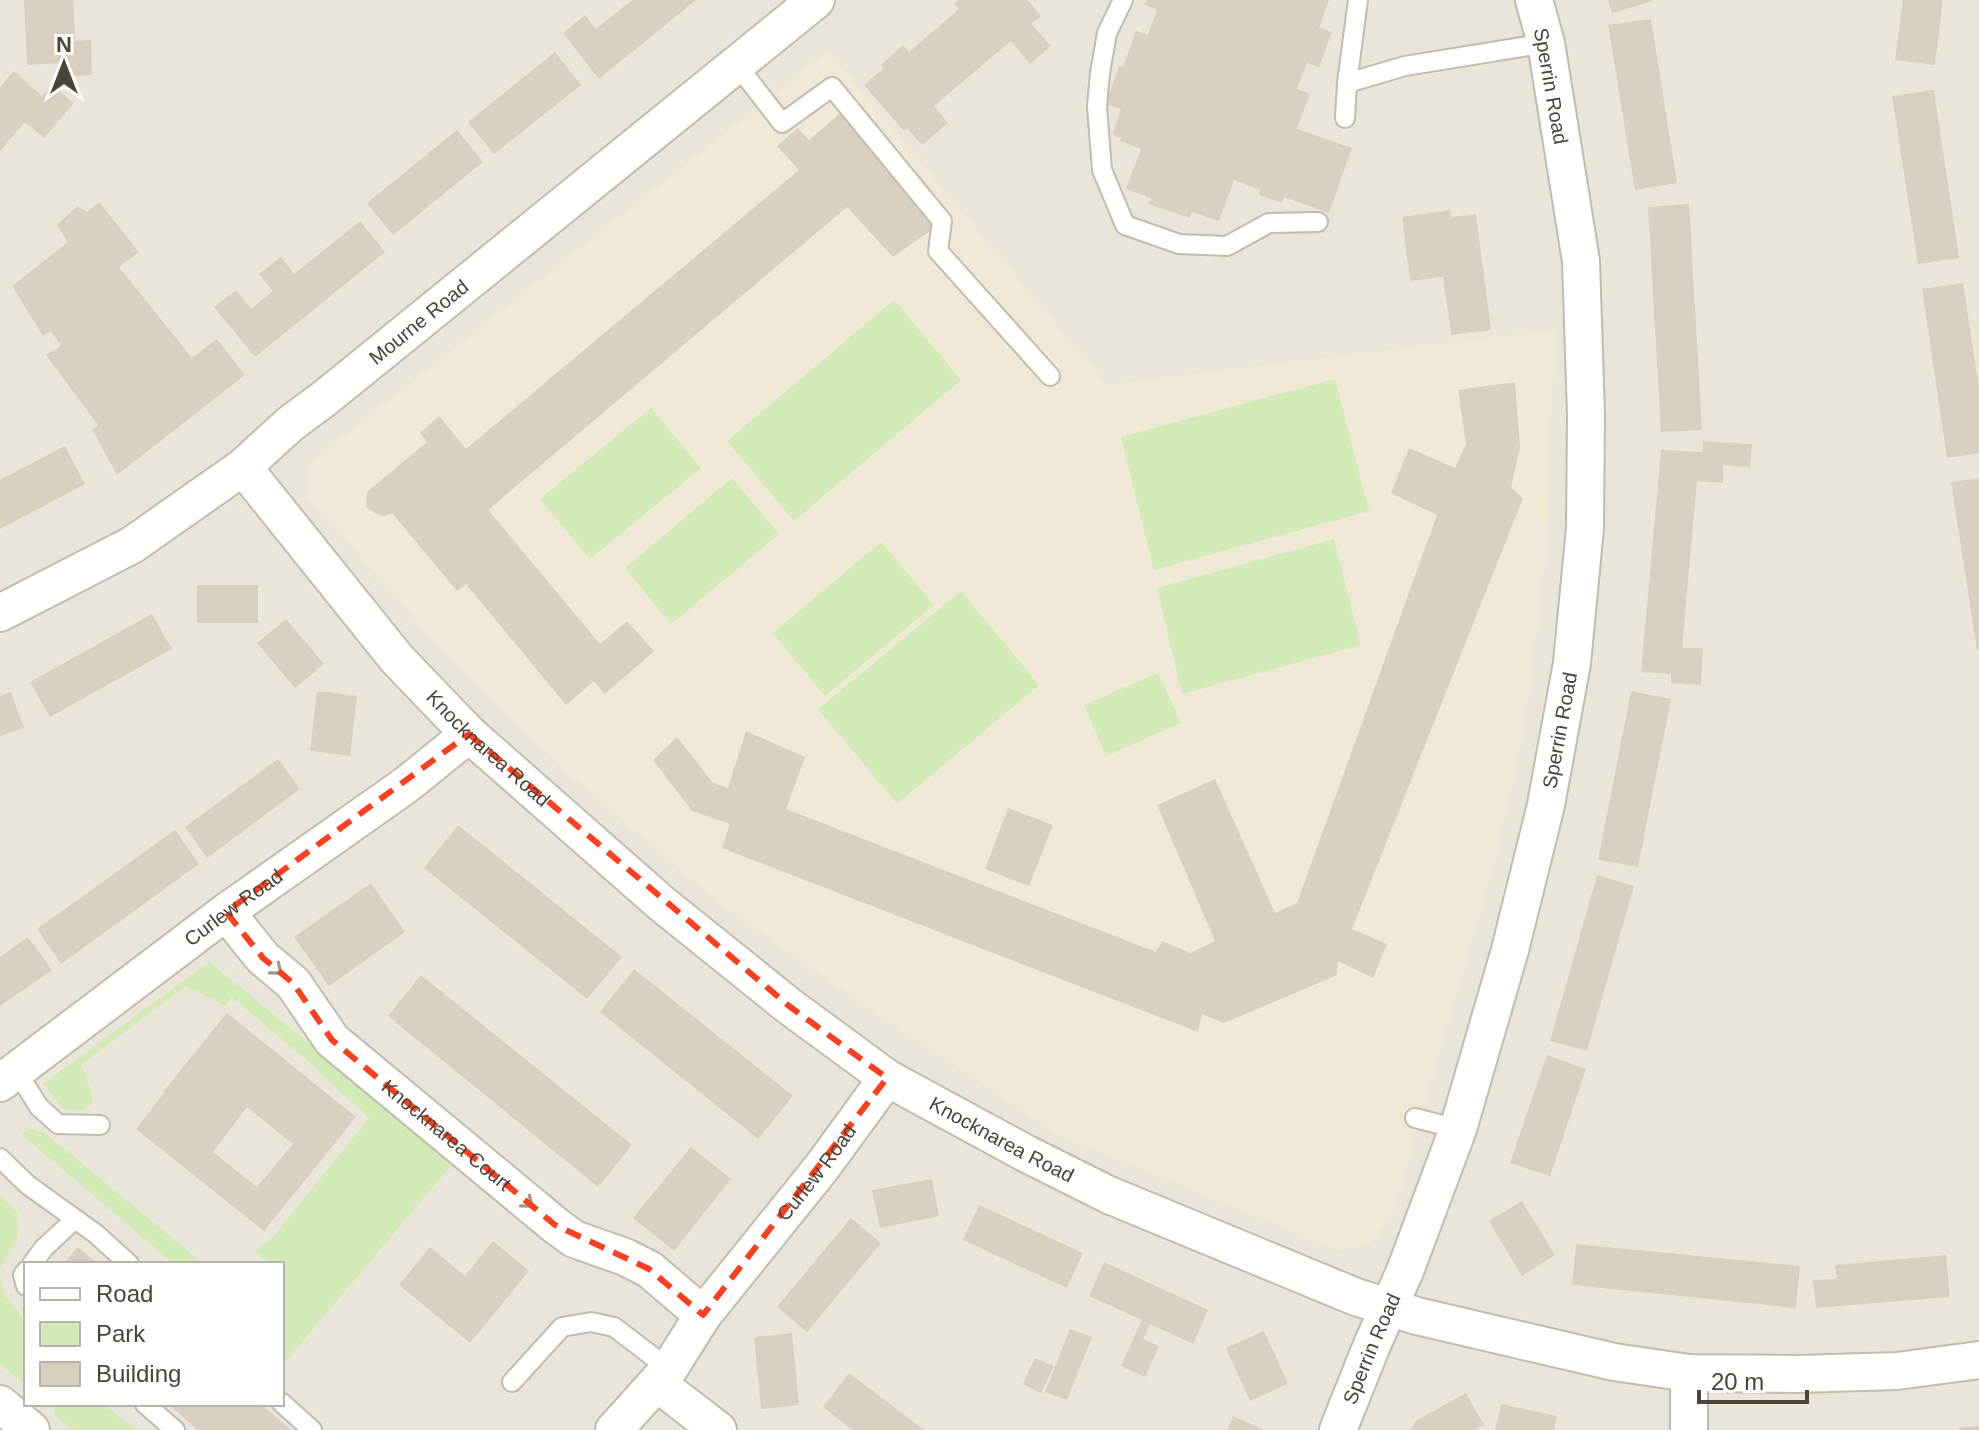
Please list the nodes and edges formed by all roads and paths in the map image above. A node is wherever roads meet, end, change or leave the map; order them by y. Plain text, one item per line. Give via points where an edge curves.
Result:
1 (816, 0) edge
2 (1123, 0) edge
3 (1358, 0) edge
4 (1534, 0) edge
5 (1546, 43) junction
6 (737, 65) junction
7 (1347, 83) junction
8 (1345, 118) dead end
9 (1318, 222) dead end
10 (1050, 376) dead end
11 (243, 467) junction
12 (0, 613) edge
13 (469, 734) junction
14 (226, 912) junction
15 (8, 1077) edge
16 (887, 1078) junction
17 (1415, 1118) dead end
18 (100, 1125) dead end
19 (1458, 1129) junction
20 (0, 1158) edge
21 (75, 1219) junction
22 (34, 1262) edge
23 (127, 1262) edge
24 (1388, 1307) junction
25 (703, 1315) junction
26 (1979, 1360) edge
27 (1689, 1373) junction
28 (663, 1376) junction
29 (512, 1382) dead end
30 (0, 1404) edge
31 (284, 1405) edge
32 (147, 1406) edge
33 (31, 1430) edge
34 (175, 1430) edge
35 (312, 1430) edge
36 (614, 1430) edge
37 (718, 1430) edge
38 (1338, 1430) edge
39 (1689, 1430) edge

1 - 6 street, Mourne Road
2 - 9 lane via 1107,33 1097,106 1102,170 1125,225 1179,244 1227,246 1269,223
3 - 7 lane
4 - 5 street, Sperrin Road
5 - 7 lane via 1405,66
5 - 19 street, Sperrin Road via 1581,261 1585,528 1572,663 1546,805
6 - 10 lane via 782,123 832,87 942,221 938,251
6 - 11 street, Mourne Road
7 - 8 lane
11 - 12 street, Mourne Road via 132,545
11 - 13 street, Knocknarea Road via 397,659
13 - 14 street, Curlew Road
13 - 16 street, Knocknarea Road via 661,903
14 - 15 street, Curlew Road
14 -> 25 street, Knocknarea Court via 263,958 293,983 332,1040 555,1225 574,1239 649,1269
15 - 18 lane via 58,1124
16 - 24 street, Knocknarea Road via 1109,1195
16 - 25 street, Curlew Road
17 - 19 lane
19 - 24 street, Sperrin Road
20 - 21 lane
21 - 22 lane
21 - 23 lane
24 - 27 street, Knocknarea Road via 1614,1362
24 - 38 street, Sperrin Road
25 - 28 street, Curlew Road
26 - 27 street, Knocknarea Road via 1897,1371
27 - 39 street
28 - 29 lane via 614,1327 591,1322 562,1327
28 - 36 street, Curlew Road
28 - 37 street
30 - 33 street
31 - 35 lane
32 - 34 lane

